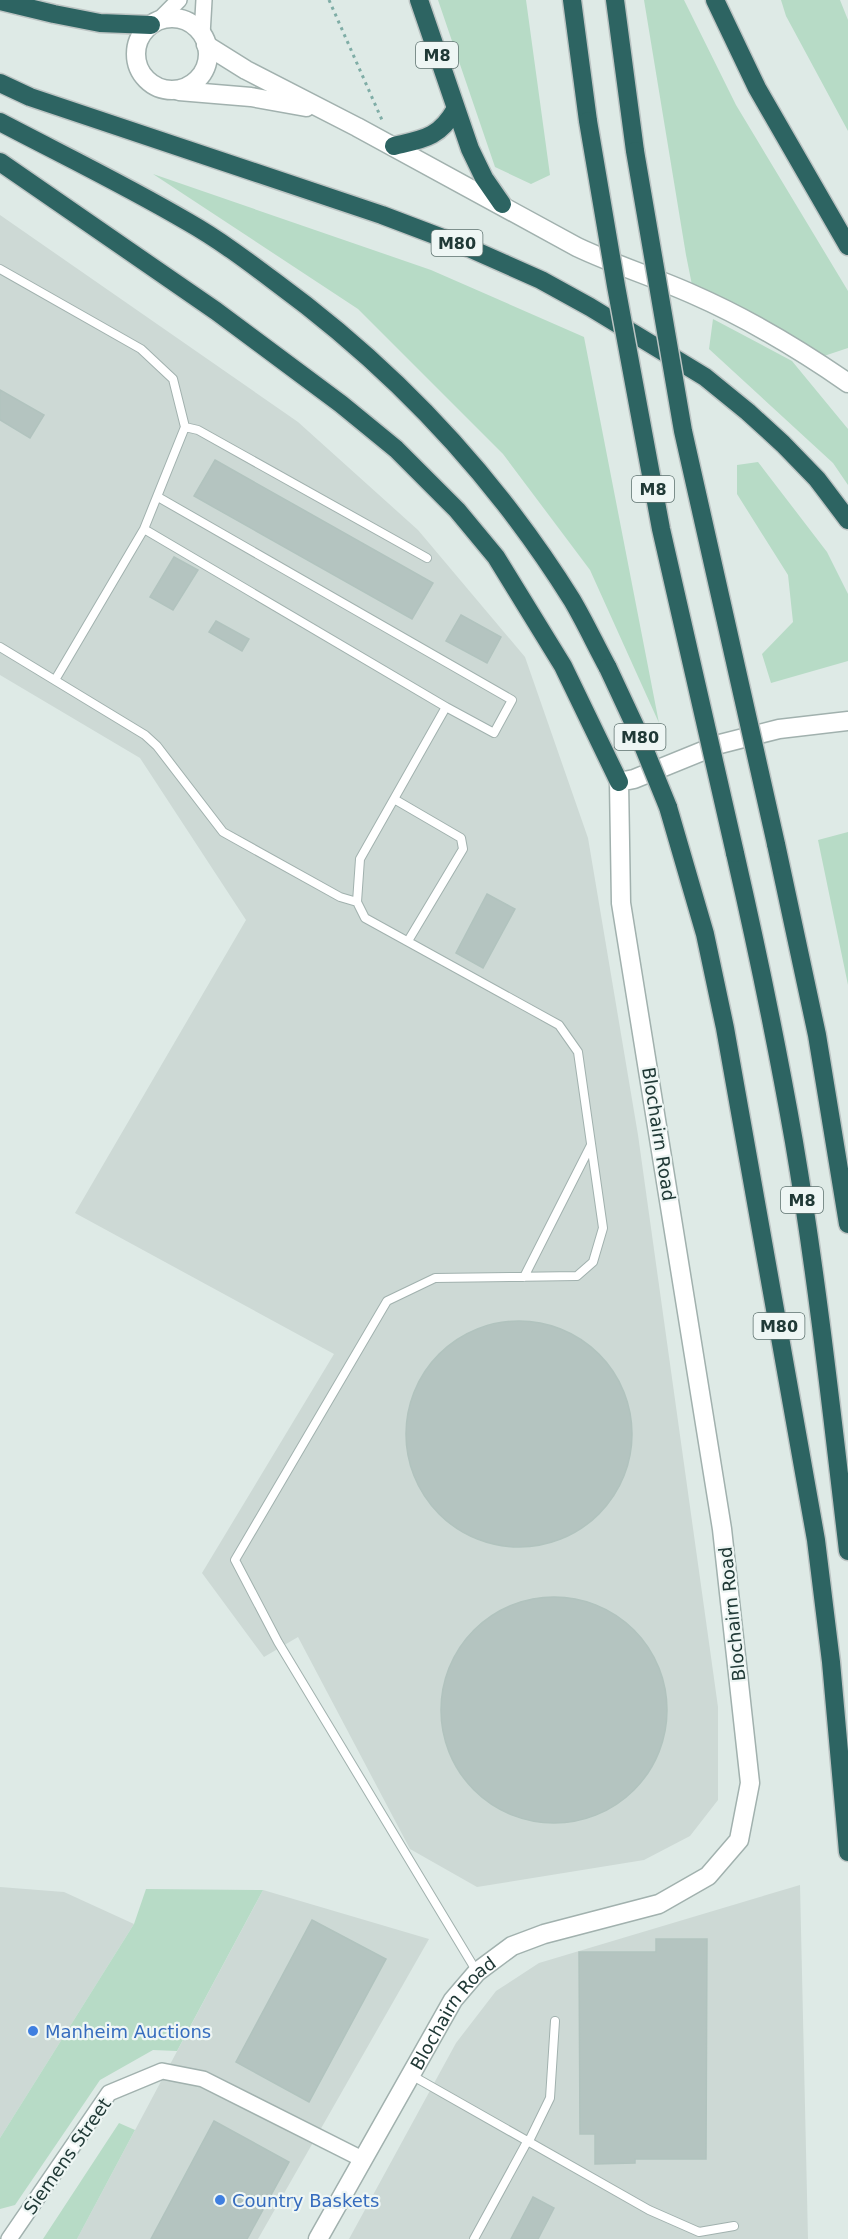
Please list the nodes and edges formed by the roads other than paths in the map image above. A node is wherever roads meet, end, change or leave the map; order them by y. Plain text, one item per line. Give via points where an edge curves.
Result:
1 (179, 0) edge
2 (204, 0) edge
3 (419, 0) edge
4 (572, 0) edge
5 (615, 0) edge
6 (715, 0) edge
7 (0, 1) edge
8 (154, 23) junction
9 (204, 40) junction
10 (0, 83) edge
11 (171, 90) junction
12 (455, 110) junction
13 (339, 118) junction
14 (0, 122) edge
15 (394, 146) junction
16 (0, 162) edge
17 (502, 204) junction
18 (848, 246) edge
19 (0, 269) edge
20 (848, 383) edge
21 (185, 427) junction
22 (158, 497) junction
23 (848, 520) edge
24 (144, 529) junction
25 (427, 558) dead end
26 (0, 646) edge
27 (55, 680) junction
28 (446, 707) junction
29 (848, 721) edge
30 (619, 782) junction
31 (394, 799) junction
32 (357, 902) junction
33 (408, 941) junction
34 (591, 1144) junction
35 (848, 1224) edge
36 (524, 1277) junction
37 (848, 1551) edge
38 (848, 1852) edge
39 (477, 1972) junction
40 (555, 2021) dead end
41 (409, 2074) junction
42 (529, 2140) junction
43 (362, 2159) junction
44 (734, 2226) dead end
45 (9, 2239) edge
46 (318, 2239) edge
47 (474, 2239) edge

1 - 8 street
2 - 9 street
3 - 12 highway, M8
4 - 37 highway, M8, bridge via 588,121 661,529 753,930 795,1154
5 - 35 highway, M8, bridge via 635,151 683,431 817,1035
6 - 18 highway via 757,88
7 - 8 highway via 100,22
8 - 9 street via 168,18 182,20 191,24
8 - 11 street via 141,36 136,58 152,84
9 - 11 street via 208,54 200,77 182,89
9 - 13 street via 246,70
10 - 23 highway, M80 via 30,97 382,215 540,280 705,377 783,444 817,479
11 - 13 street via 283,102
12 - 15 highway via 448,122 429,138
12 - 17 highway, M8 via 484,178
13 - 15 street
14 - 38 highway, M80, bridge via 190,223 321,315 363,351 459,447 496,492 573,602 608,668 668,807 705,934 725,1028 816,1540
15 - 17 street
16 - 30 highway via 289,365 396,449 457,510 496,557 563,666
17 - 20 street via 586,251 754,324
19 - 21 lane via 141,349 173,379
21 - 22 lane
21 - 25 lane via 198,430
22 - 24 lane
22 - 28 lane via 512,700 494,733
24 - 27 lane
24 - 28 lane
26 - 27 lane
27 - 32 lane via 158,746 223,832 339,897
28 - 31 lane
29 - 30 street via 779,729 720,744
30 - 39 street, Blochairn Road via 621,903 722,1529 750,1783 740,1840 708,1876 659,1904 512,1946
31 - 32 lane via 360,859
31 - 33 lane via 461,838 463,849
32 - 33 lane via 365,918
33 - 34 lane via 559,1025 578,1052
34 - 36 lane
34 - 36 lane via 603,1228 593,1262 577,1276
36 - 39 lane via 435,1278 387,1301 235,1560 278,1642
39 - 41 street, Blochairn Road via 453,2000
40 - 42 lane via 550,2098
41 - 42 lane
41 - 43 street, Blochairn Road
42 - 44 lane via 649,2210 699,2232
42 - 47 lane
43 - 45 street, Siemens Street via 203,2079 162,2071 110,2093
43 - 46 street, Blochairn Road

